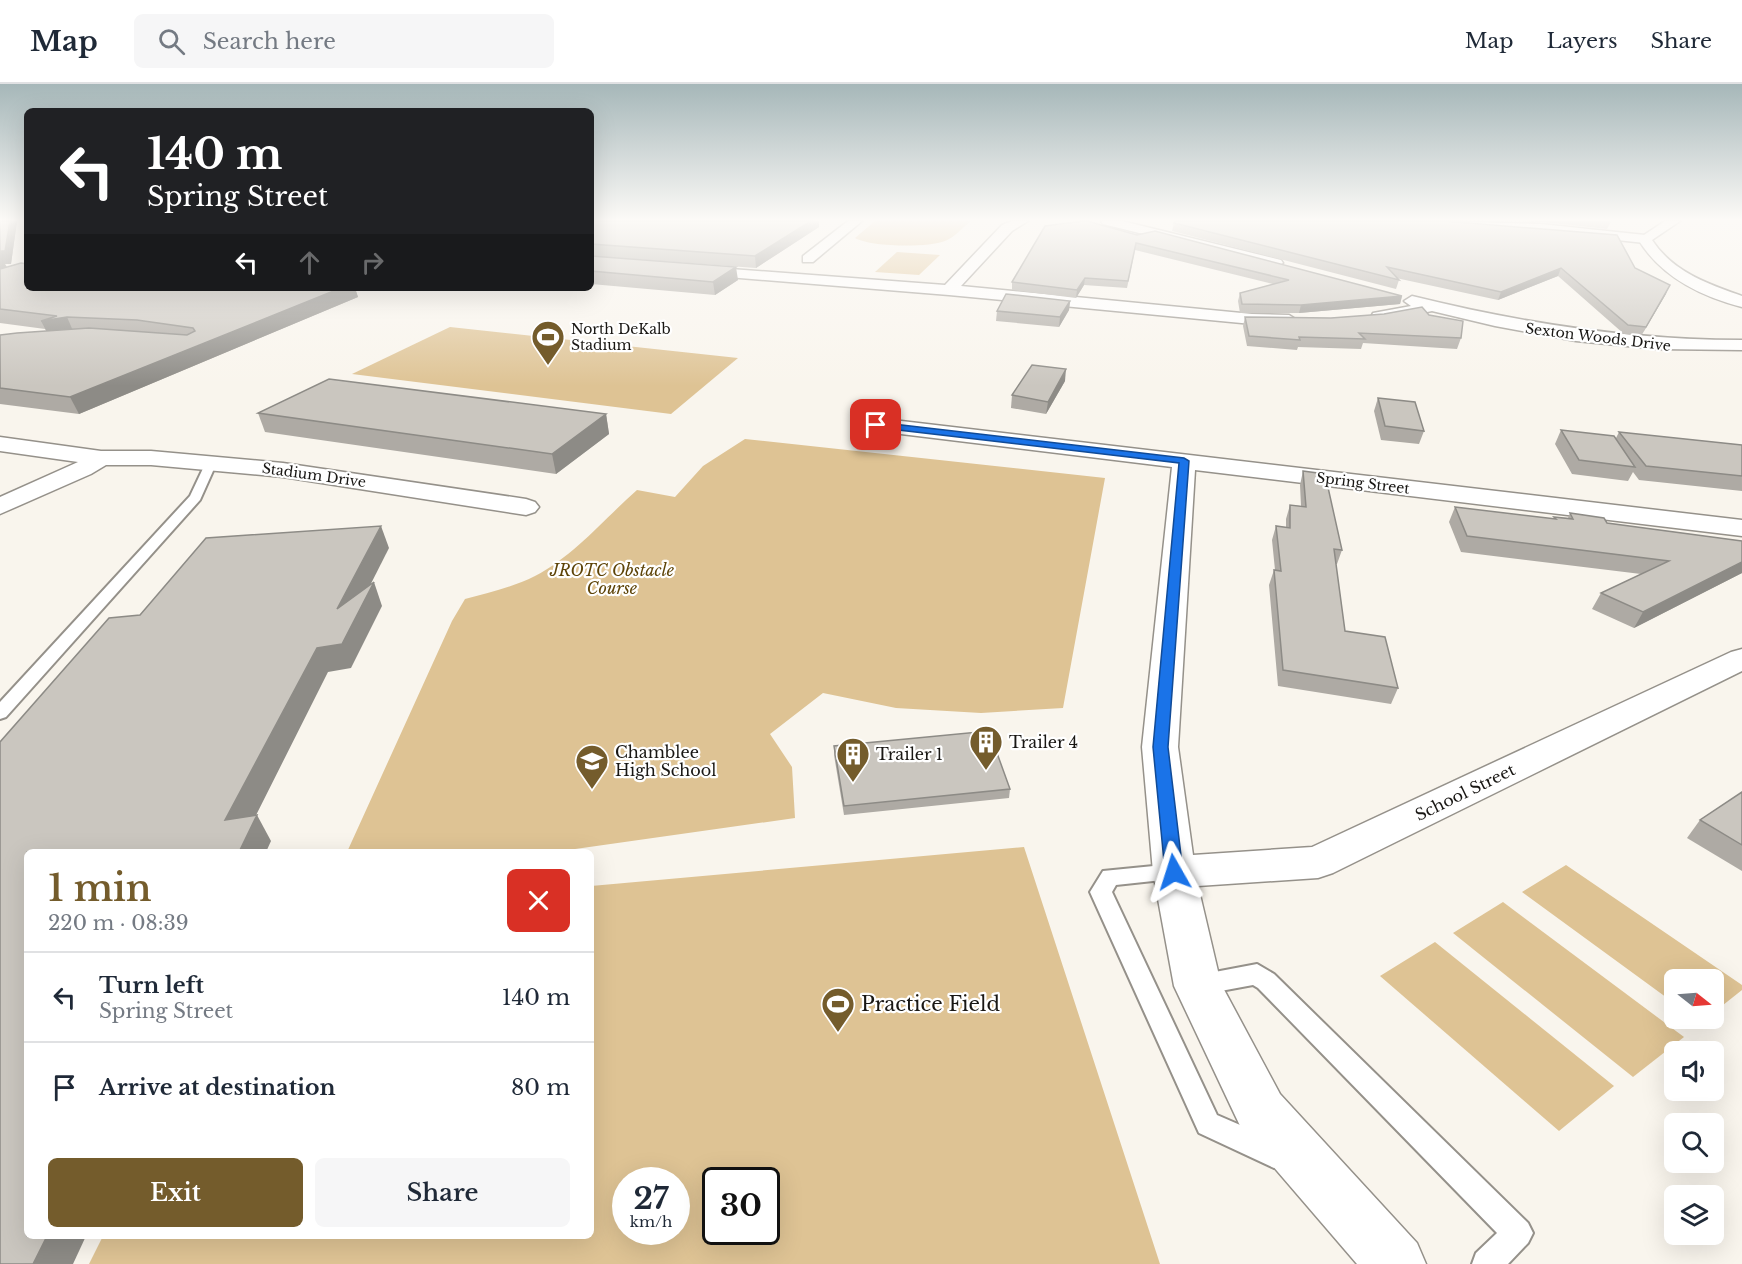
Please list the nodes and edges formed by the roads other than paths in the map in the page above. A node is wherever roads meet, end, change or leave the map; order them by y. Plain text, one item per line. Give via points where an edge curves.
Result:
1 (767, 276) edge
2 (962, 276) edge
3 (1681, 276) edge
4 (949, 290) junction
5 (1398, 297) edge
6 (1742, 302) edge
7 (1433, 306) junction
8 (1364, 319) edge
9 (1307, 320) edge
10 (1742, 345) edge
11 (876, 425) dead end
12 (0, 444) edge
13 (101, 458) junction
14 (1184, 461) junction
15 (211, 462) junction
16 (0, 506) edge
17 (526, 507) dead end
18 (1742, 528) edge
19 (1742, 659) edge
20 (0, 713) edge
21 (1174, 872) junction
22 (1198, 986) junction
23 (1316, 1173) junction
24 (1396, 1264) edge
25 (1487, 1264) edge

1 - 4 street
2 - 4 street
3 - 6 street
4 - 9 street via 1194,314
5 - 7 street, Sexton Woods Drive
7 - 8 street
7 - 10 street, Sexton Woods Drive via 1499,324 1576,337 1677,346
11 - 14 street, Spring Street
12 - 13 street, Stadium Drive
13 - 15 street, Stadium Drive
13 - 16 street
14 - 18 street, Spring Street
14 - 21 street via 1160,747
15 - 17 street, Stadium Drive
15 - 20 lane via 196,497
19 - 21 street, School Street via 1318,862
21 - 22 street
21 - 23 lane via 1110,877 1101,892 1208,1124
22 - 23 street via 1261,1112
22 - 25 lane via 1257,974 1518,1233
23 - 24 street

